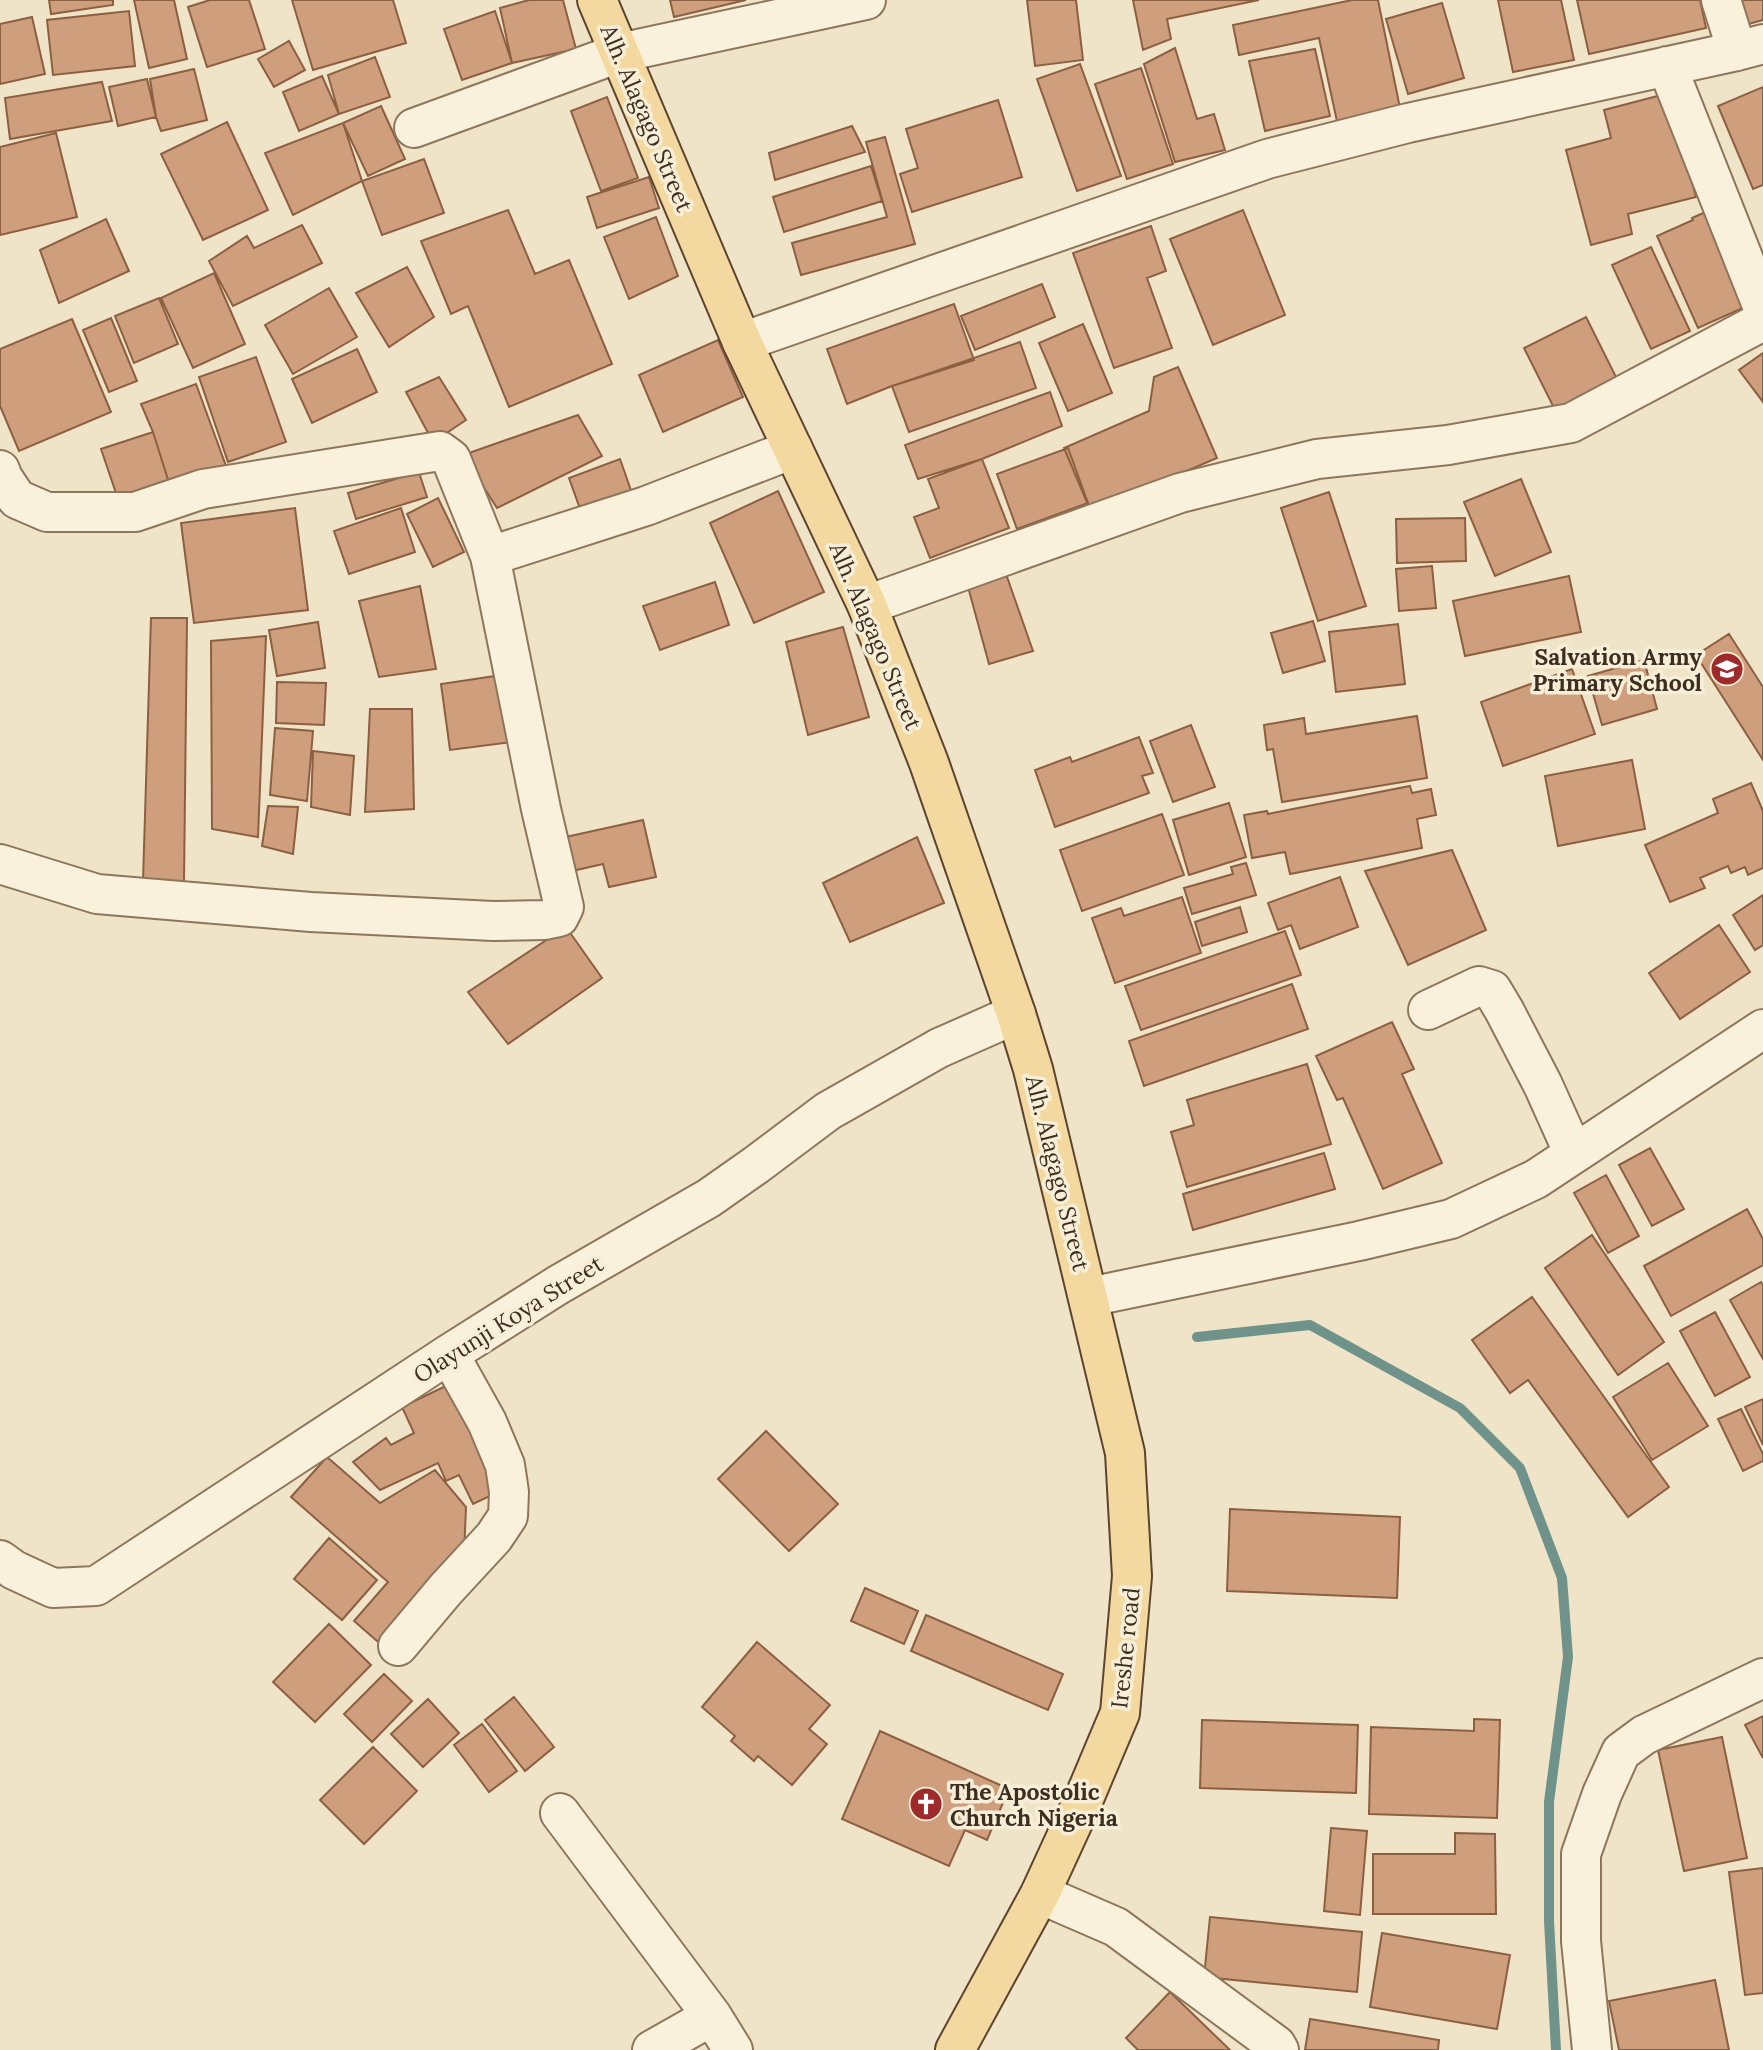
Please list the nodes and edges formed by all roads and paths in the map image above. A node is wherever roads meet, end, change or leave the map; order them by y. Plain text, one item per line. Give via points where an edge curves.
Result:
1 (597, 0) edge
2 (866, 0) edge
3 (1721, 0) edge
4 (1750, 48) edge
5 (619, 53) junction
6 (1667, 66) junction
7 (414, 128) dead end
8 (1763, 308) edge
9 (1763, 321) edge
10 (742, 342) junction
11 (793, 449) junction
12 (0, 470) edge
13 (490, 556) junction
14 (867, 605) junction
15 (0, 864) edge
16 (1428, 1010) dead end
17 (1016, 1014) junction
18 (1763, 1029) edge
19 (1574, 1154) junction
20 (1089, 1297) junction
21 (449, 1354) junction
22 (0, 1560) edge
23 (398, 1646) dead end
24 (1763, 1678) edge
25 (560, 1813) dead end
26 (1040, 1894) junction
27 (712, 2016) junction
28 (652, 2050) edge
29 (733, 2050) edge
30 (955, 2050) edge
31 (1279, 2050) edge
32 (1592, 2050) edge

1 - 5 main road, Alh. Alagago Street
2 - 5 street
3 - 4 street
4 - 6 street
5 - 7 street
5 - 10 main road, Alh. Alagago Street
6 - 8 street
6 - 10 street via 1267,159
9 - 14 street via 1571,423 1448,445 1317,459 1180,493
10 - 11 main road, Alh. Alagago Street
11 - 13 street via 646,506
11 - 14 main road, Alh. Alagago Street
12 - 13 street via 17,499 47,512 135,512 203,489 440,451 451,459
13 - 15 street via 564,906 559,917 493,921 311,912 97,894
14 - 17 main road, Alh. Alagago Street via 929,763
16 - 19 street via 1479,986 1492,990
17 - 20 main road, Alh. Alagago Street
17 - 21 street, Olayunji Koya Street via 939,1048 828,1111 709,1198
18 - 19 street
19 - 20 street via 1536,1179 1451,1219
20 - 26 main road, Ireshe road via 1125,1452 1132,1576 1120,1713
21 - 22 street, Olayunji Koya Street via 96,1586 53,1588
21 - 23 street via 505,1465 508,1516
24 - 32 street via 1644,1735 1621,1752 1581,1854 1581,1941
25 - 27 street
26 - 30 main road, Ireshe road
26 - 31 street via 1116,1927
27 - 28 street
27 - 29 street

